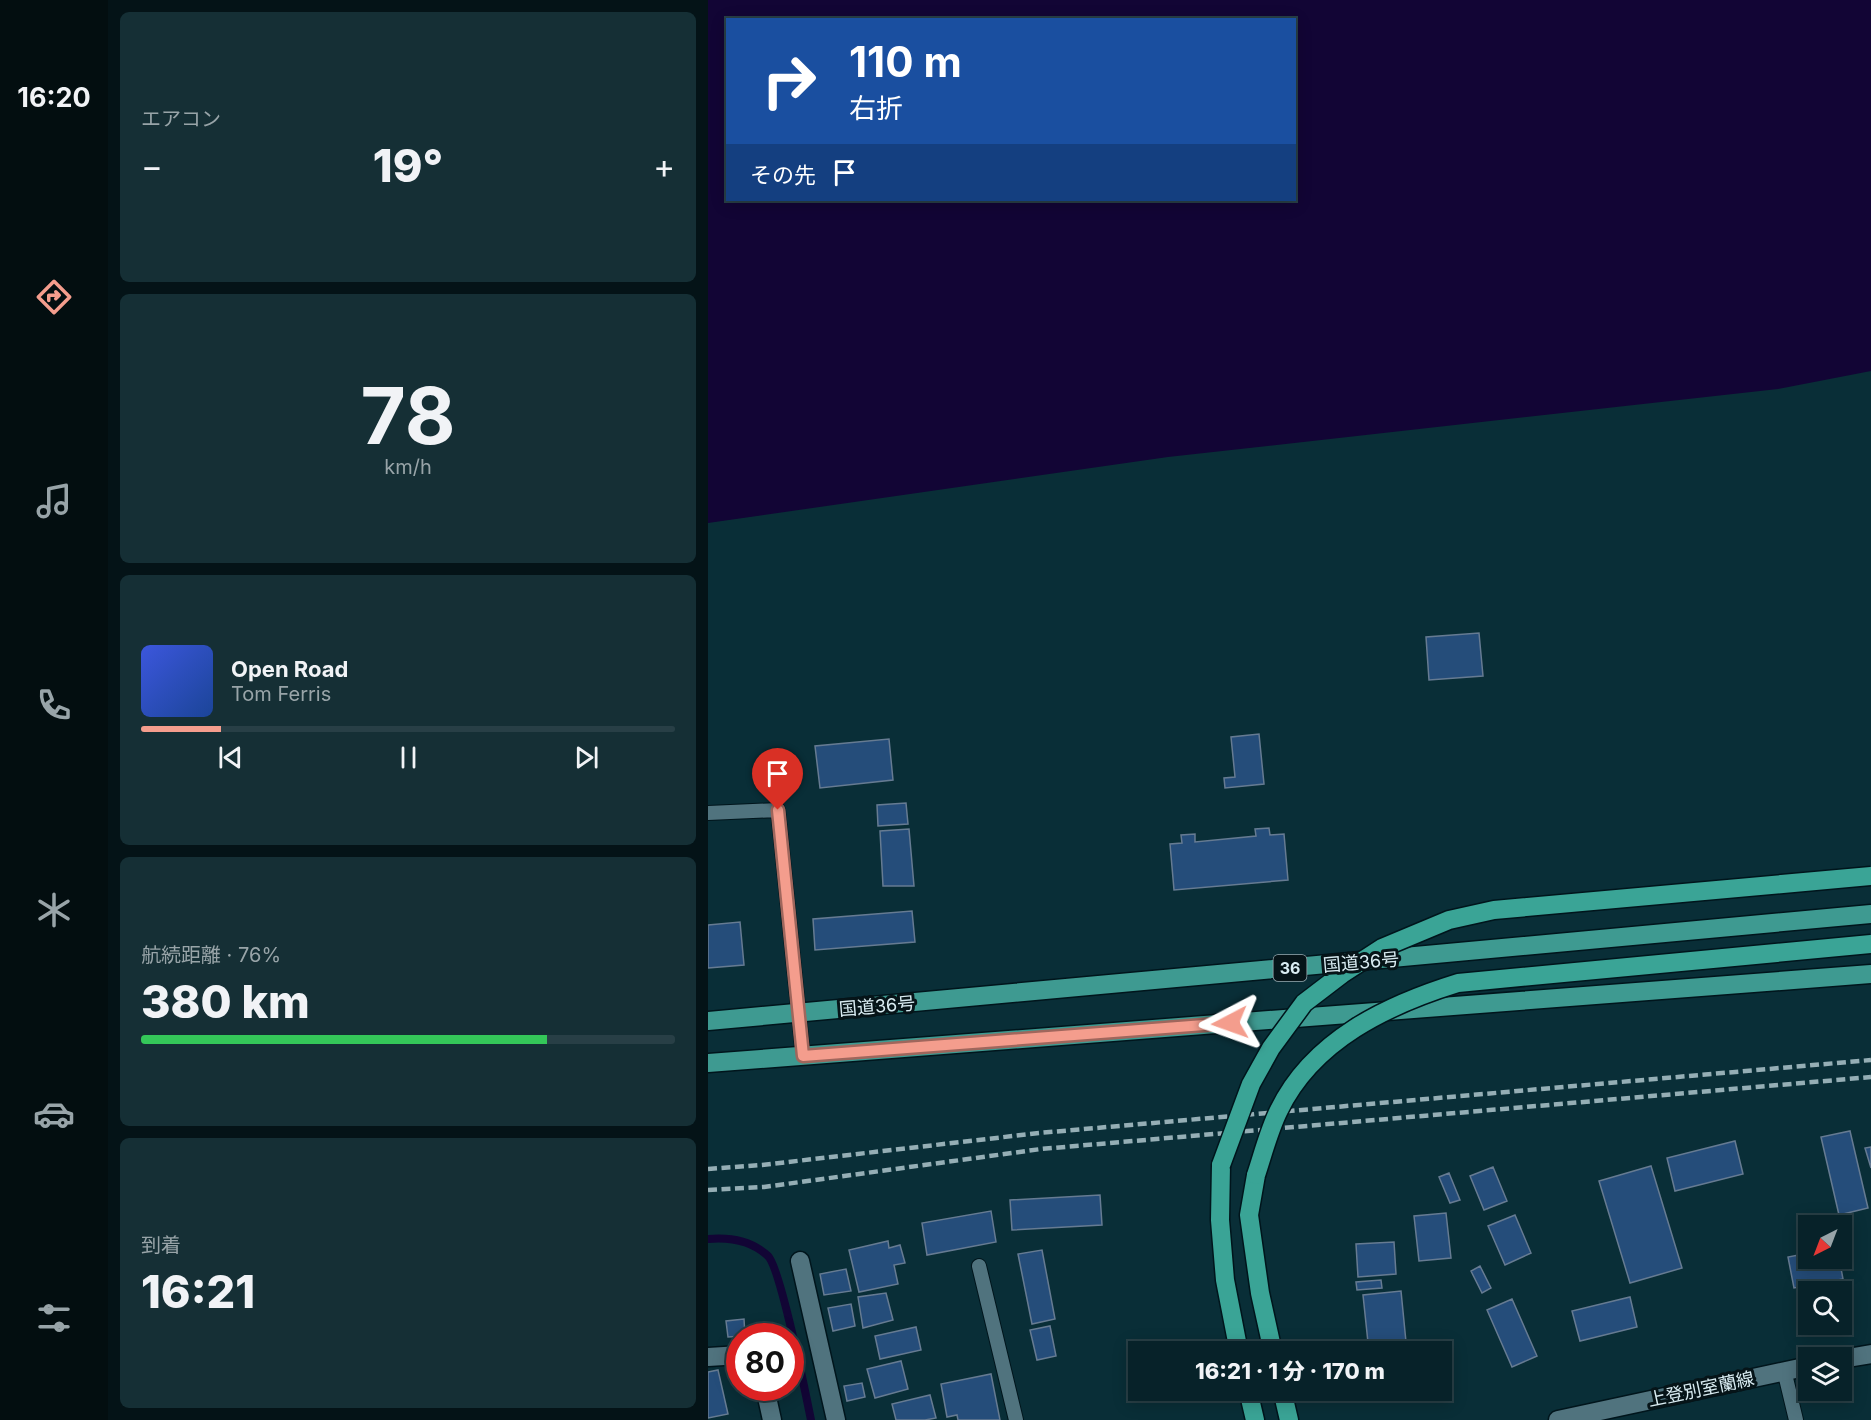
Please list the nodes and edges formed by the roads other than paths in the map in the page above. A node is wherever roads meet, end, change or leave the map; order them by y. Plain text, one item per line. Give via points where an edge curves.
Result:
1 (708, 813) edge
2 (1871, 876) edge
3 (1871, 914) edge
4 (1871, 944) edge
5 (1871, 974) edge
6 (798, 1013) junction
7 (708, 1021) edge
8 (803, 1056) junction
9 (708, 1063) edge
10 (800, 1261) dead end
11 (979, 1266) dead end
12 (1237, 1341) edge
13 (1271, 1341) edge
14 (1871, 1354) edge
15 (726, 1356) edge
16 (708, 1357) edge
17 (1852, 1357) edge
18 (1798, 1368) edge
19 (1784, 1370) junction
20 (768, 1401) edge
21 (1251, 1401) edge
22 (1285, 1401) edge
23 (772, 1420) edge
24 (836, 1420) edge
25 (1016, 1420) edge
26 (1255, 1420) edge
27 (1289, 1420) edge
28 (1558, 1420) edge
29 (1796, 1420) edge

1 - 6 lane via 778,810
2 - 12 highway, bridge via 1494,910 1449,920 1382,948 1342,974 1304,1003 1271,1048 1251,1084 1221,1165 1225,1280
3 - 6 highway, 国道36号 / 36
4 - 13 highway, bridge via 1458,983 1416,996 1355,1027 1317,1057 1295,1083 1279,1111 1256,1175 1249,1215
5 - 8 highway
6 - 7 highway, 国道36号 / 36
6 - 8 lane
8 - 9 highway
10 - 24 main road
11 - 25 lane
14 - 17 main road
15 - 16 main road
18 - 19 main road, 上登別室蘭線
19 - 28 main road, 上登別室蘭線
19 - 29 lane
20 - 23 main road
21 - 26 highway
22 - 27 highway

